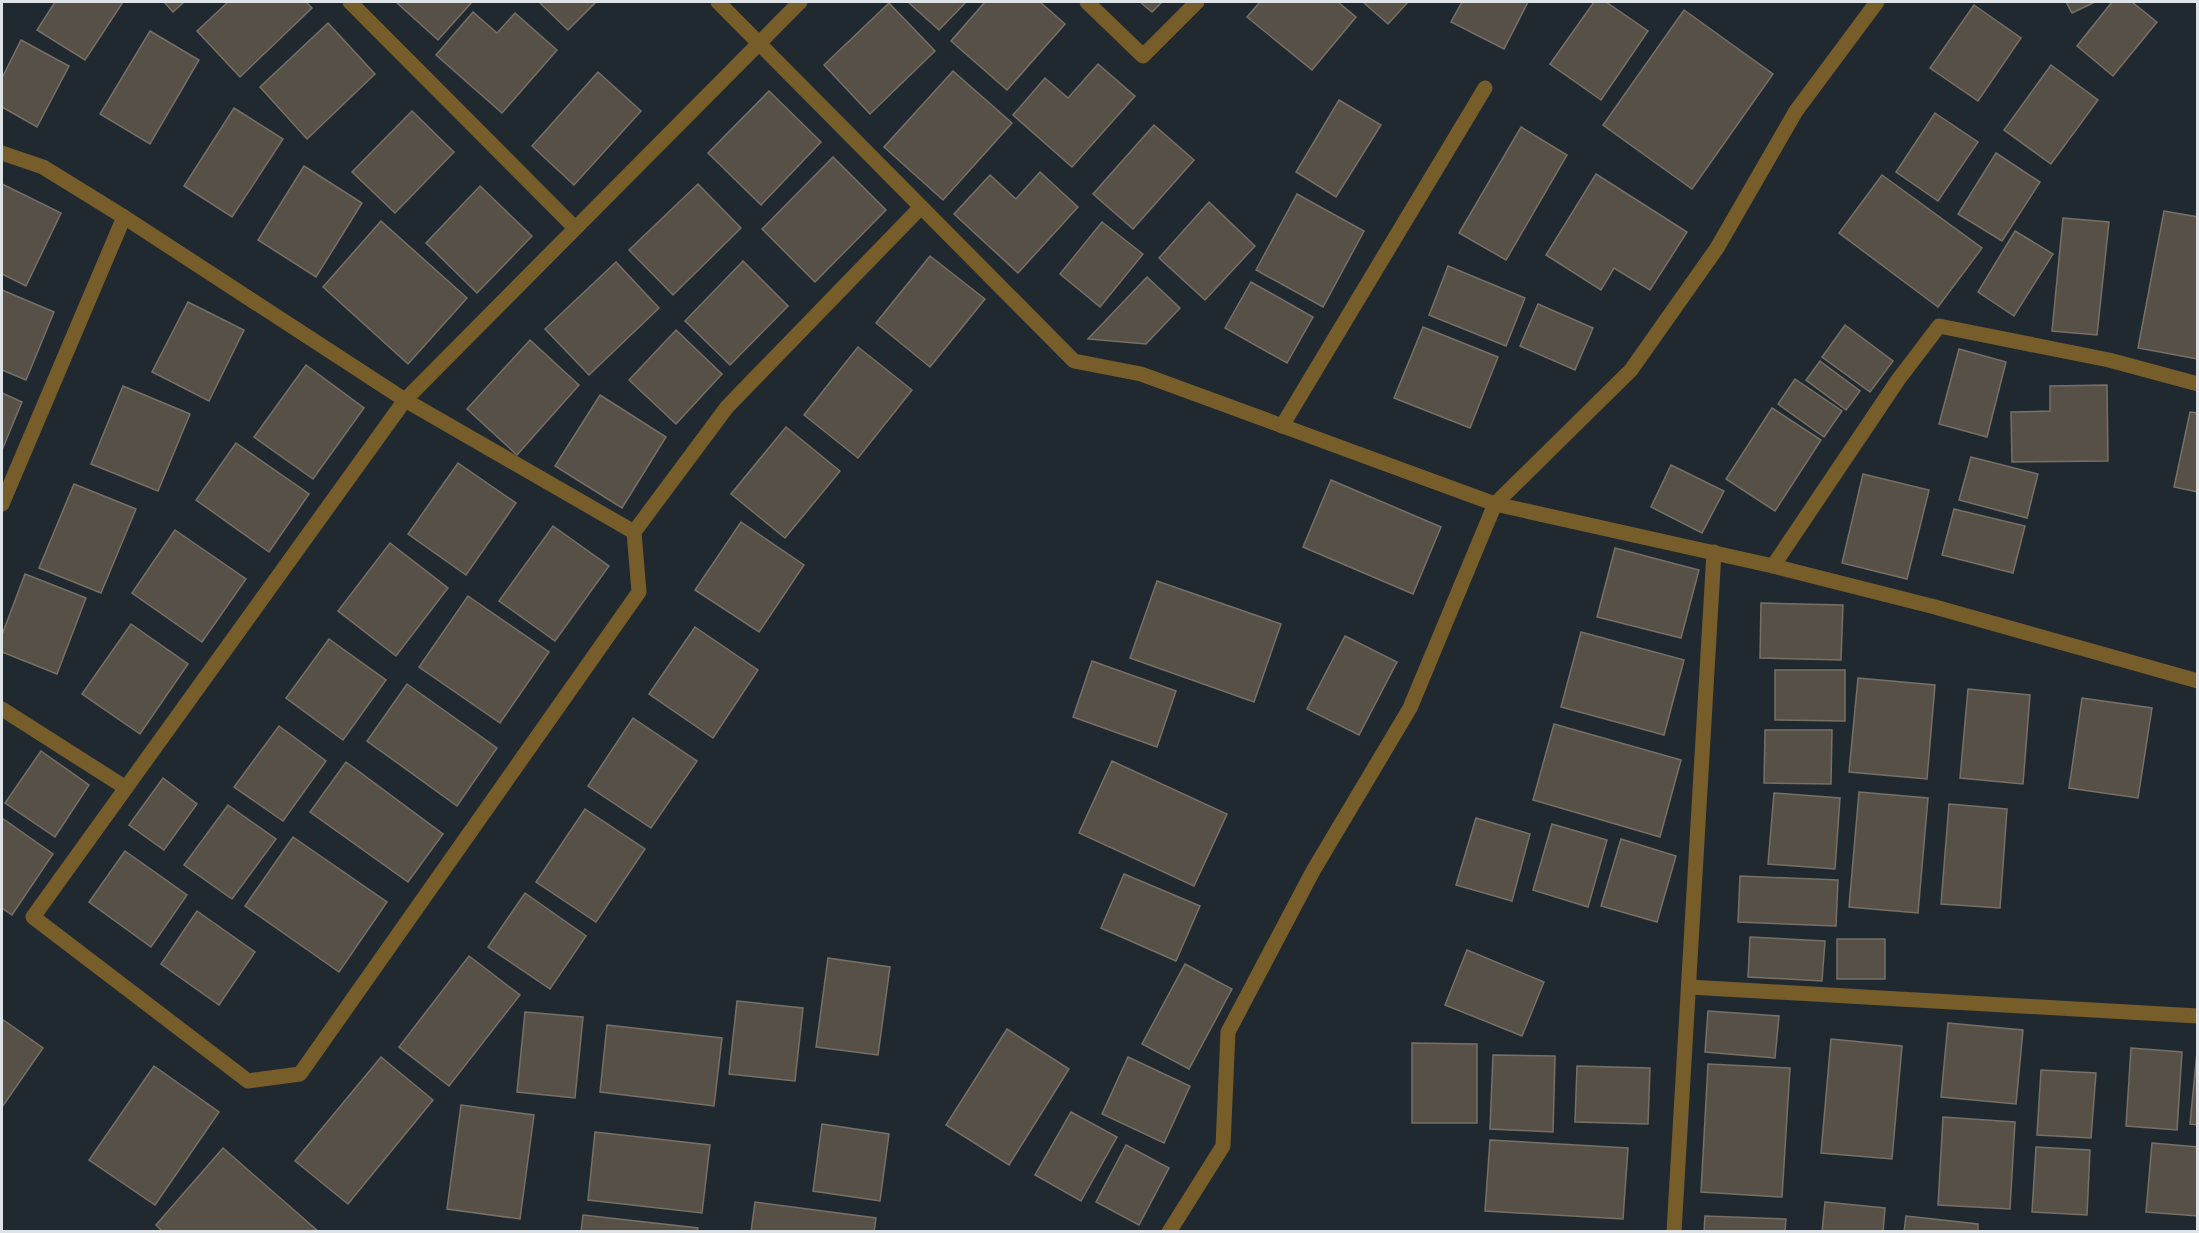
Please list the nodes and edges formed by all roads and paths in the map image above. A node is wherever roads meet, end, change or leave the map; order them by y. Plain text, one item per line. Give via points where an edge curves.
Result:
1 (350, 2) edge
2 (717, 2) edge
3 (800, 2) edge
4 (1087, 2) edge
5 (1197, 2) edge
6 (1877, 2) edge
7 (758, 43) junction
8 (1485, 88) dead end
9 (2, 153) edge
10 (921, 207) junction
11 (124, 217) junction
12 (575, 228) junction
13 (2198, 384) edge
14 (405, 400) junction
15 (1282, 426) junction
16 (2, 504) edge
17 (1495, 504) junction
18 (634, 532) junction
19 (1714, 552) junction
20 (1773, 566) junction
21 (2198, 681) edge
22 (2, 709) edge
23 (126, 788) junction
24 (1689, 987) junction
25 (2198, 1016) edge
26 (1169, 1232) edge
27 (1674, 1232) edge

1 - 12 street
2 - 7 street
3 - 7 street
4 - 5 street via 1143,56
6 - 17 street via 1796,111 1717,248 1632,370
7 - 10 street
7 - 12 street
8 - 15 street
9 - 11 street via 43,167
10 - 15 street via 1074,361 1142,374
10 - 18 street via 728,407
11 - 14 street
11 - 16 street
12 - 14 street
13 - 20 street via 2109,360 1939,326 1898,380
14 - 18 street
14 - 23 street
15 - 17 street
17 - 19 street
17 - 26 street via 1410,708 1313,871 1228,1032 1223,1146
18 - 23 street via 639,592 300,1074 248,1081 33,917
19 - 20 street
19 - 24 street
20 - 21 street
22 - 23 street
24 - 25 street
24 - 27 street

